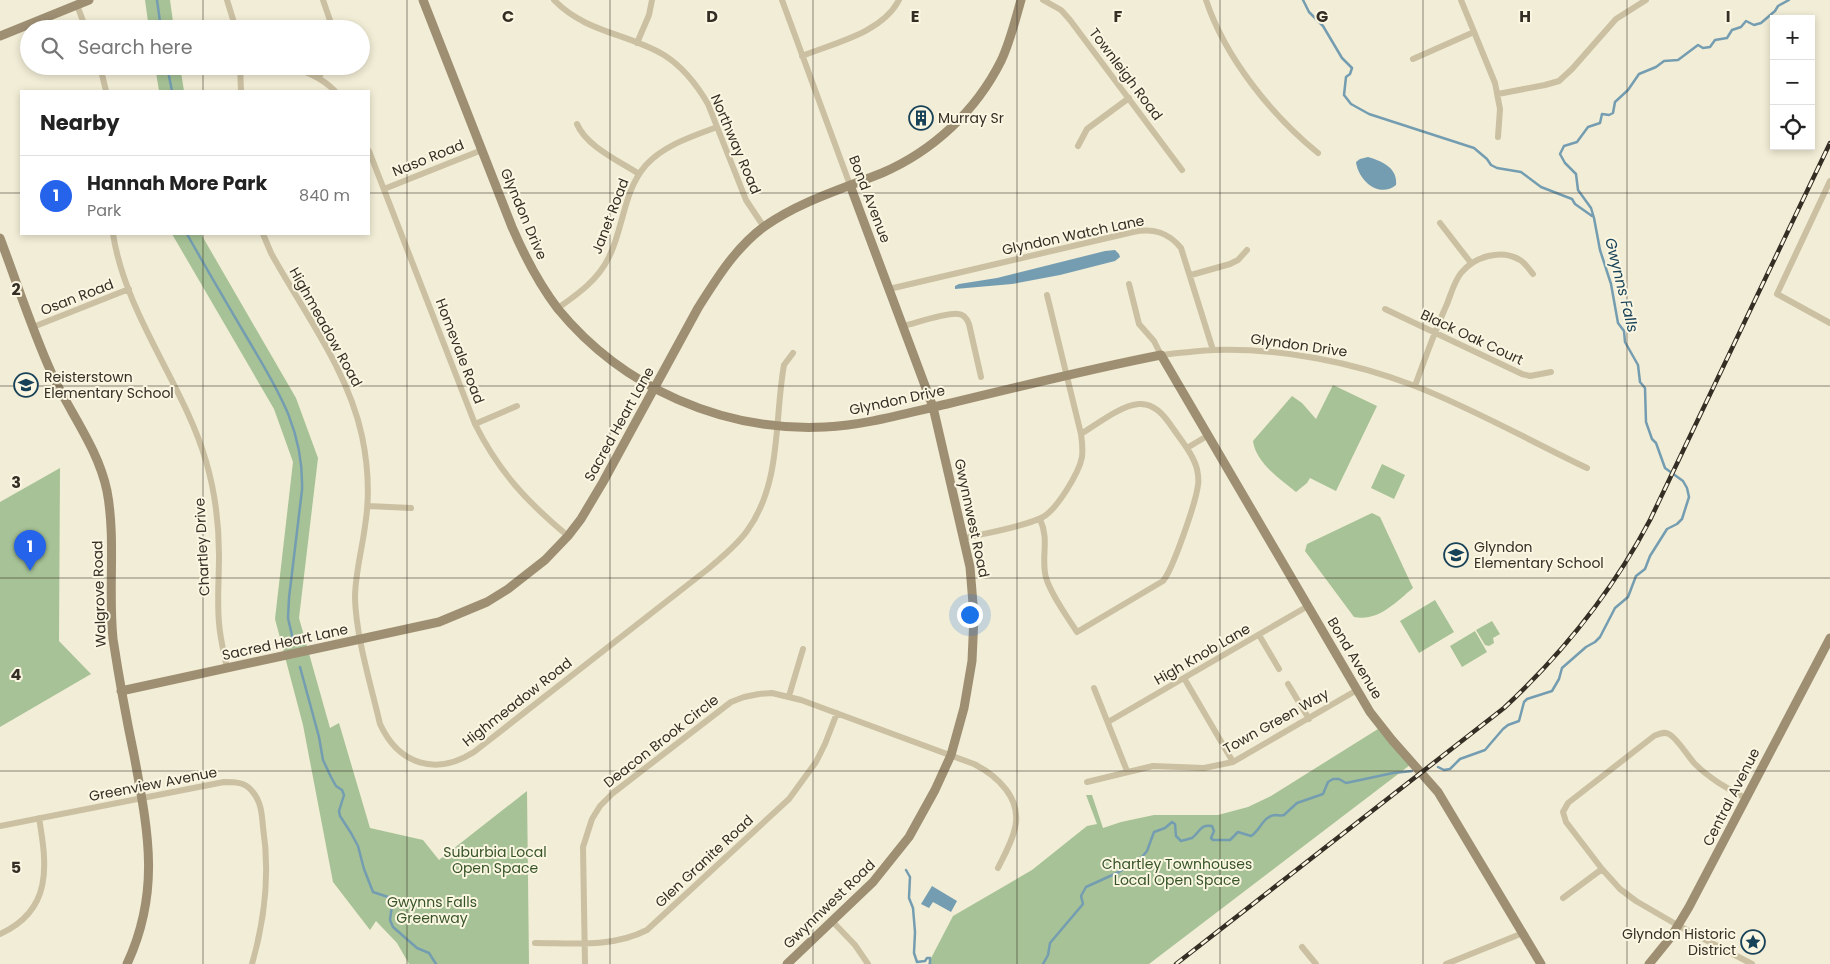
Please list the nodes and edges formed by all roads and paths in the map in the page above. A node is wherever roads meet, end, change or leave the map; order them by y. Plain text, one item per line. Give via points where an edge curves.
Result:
1 (90, 0) edge
2 (227, 0) edge
3 (323, 0) edge
4 (423, 0) edge
5 (554, 0) edge
6 (652, 0) edge
7 (782, 0) edge
8 (899, 0) edge
9 (1021, 0) edge
10 (1042, 0) edge
11 (1206, 0) edge
12 (1461, 0) edge
13 (1646, 0) edge
14 (76, 2) edge
15 (36, 20) edge
16 (83, 20) edge
17 (233, 20) edge
18 (329, 20) edge
19 (20, 27) edge
20 (1474, 32) junction
21 (0, 36) edge
22 (637, 43) junction
23 (802, 56) junction
24 (1413, 58) dead end
25 (102, 75) edge
26 (240, 75) edge
27 (314, 75) edge
28 (319, 77) joint
29 (106, 90) edge
30 (241, 90) edge
31 (334, 90) edge
32 (1498, 94) junction
33 (1129, 98) junction
34 (577, 124) dead end
35 (717, 127) junction
36 (1498, 137) dead end
37 (1078, 146) dead end
38 (482, 150) junction
39 (1318, 153) dead end
40 (370, 154) edge
41 (1182, 170) dead end
42 (639, 174) junction
43 (1830, 181) edge
44 (850, 185) junction
45 (384, 189) junction
46 (1440, 223) dead end
47 (764, 227) junction
48 (114, 235) edge
49 (264, 235) edge
50 (0, 238) edge
51 (1247, 250) dead end
52 (1471, 263) junction
53 (1533, 274) dead end
54 (1191, 276) junction
55 (1129, 284) dead end
56 (890, 289) junction
57 (129, 290) junction
58 (1047, 295) dead end
59 (558, 308) junction
60 (1385, 310) dead end
61 (1830, 323) edge
62 (904, 326) junction
63 (33, 327) junction
64 (1434, 333) junction
65 (1213, 350) junction
66 (793, 353) dead end
67 (1161, 355) junction
68 (1551, 372) dead end
69 (1067, 376) junction
70 (981, 377) dead end
71 (1415, 386) junction
72 (654, 388) junction
73 (516, 406) dead end
74 (933, 407) junction
75 (475, 424) junction
76 (777, 426) junction
77 (1081, 434) junction
78 (1208, 436) junction
79 (1187, 448) junction
80 (1587, 468) dead end
81 (368, 506) junction
82 (411, 508) dead end
83 (1040, 519) junction
84 (568, 536) junction
85 (965, 538) junction
86 (1308, 606) junction
87 (1259, 635) junction
88 (1830, 638) edge
89 (361, 640) junction
90 (803, 649) dead end
91 (227, 668) junction
92 (1279, 669) dead end
93 (1184, 678) junction
94 (1288, 684) dead end
95 (1094, 688) dead end
96 (1357, 690) junction
97 (121, 691) junction
98 (789, 696) junction
99 (837, 713) junction
100 (1309, 719) junction
101 (1108, 722) junction
102 (951, 755) junction
103 (1233, 762) junction
104 (1127, 771) junction
105 (1087, 782) dead end
106 (142, 798) junction
107 (1745, 798) junction
108 (39, 818) junction
109 (0, 826) edge
110 (998, 868) dead end
111 (1602, 869) junction
112 (1563, 898) dead end
113 (833, 922) junction
114 (1679, 926) junction
115 (1523, 933) junction
116 (0, 934) edge
117 (534, 943) dead end
118 (583, 943) junction
119 (1302, 947) dead end
120 (127, 964) edge
121 (252, 964) edge
122 (585, 964) edge
123 (787, 964) edge
124 (868, 964) edge
125 (1316, 964) edge
126 (1446, 964) edge
127 (1541, 964) edge
128 (1649, 964) edge
129 (1752, 964) edge

1 - 14 street
2 - 17 street
3 - 18 street
4 - 38 street, Glyndon Drive
5 - 22 street, Northway Road via 578,20
6 - 22 street
7 - 23 street, Bond Avenue
8 - 23 street via 886,18 867,30
9 - 44 street, Sacred Heart Lane via 1001,60 963,115 912,158
10 - 33 street, Townleigh Road via 1070,20
11 - 39 street via 1218,32 1240,68 1278,115
12 - 20 street
13 - 32 street via 1616,19 1572,70 1558,80
14 - 15 street
14 - 16 street
19 - 21 street
20 - 24 street
20 - 32 street
22 - 35 street, Northway Road via 665,56 684,71 708,104
23 - 44 street, Bond Avenue
25 - 29 street
26 - 30 street
27 - 28 street
28 - 31 street
32 - 36 street
33 - 37 street via 1087,129
33 - 41 street, Townleigh Road
34 - 42 street via 589,142
35 - 42 street, Janet Road via 667,148
35 - 47 street, Northway Road via 746,200
38 - 45 street, Naso Road
38 - 59 street, Glyndon Drive via 522,249
40 - 45 street, Homevale Road
42 - 59 street, Janet Road via 609,257 593,281
43 - 61 street via 1777,294
44 - 47 street, Sacred Heart Lane via 805,203
44 - 56 street, Bond Avenue
45 - 75 street, Homevale Road
46 - 52 street
47 - 72 street, Sacred Heart Lane via 715,281
48 - 57 street, Chartley Drive
49 - 81 street, Highmeadow Road via 351,398 365,455
50 - 63 street, Walgrove Road
51 - 54 street via 1230,264
52 - 53 street via 1503,255 1518,259
52 - 64 street via 1459,276
54 - 56 street, Glyndon Watch Lane via 1176,241 1161,232 1143,230
54 - 65 street, Glyndon Watch Lane
55 - 67 street via 1139,324 1150,335
56 - 62 street, Bond Avenue
57 - 63 street, Osan Road
57 - 91 street, Chartley Drive via 189,415 207,464 216,509 219,623
58 - 69 street
59 - 72 street, Glyndon Drive via 611,360
60 - 64 street, Black Oak Court
62 - 70 street via 953,314 963,315 969,324
62 - 74 street, Bond Avenue
63 - 97 street, Walgrove Road via 53,375 93,450 107,490 111,616
64 - 68 street, Black Oak Court via 1522,374 1530,376
64 - 71 street
65 - 67 street, Glyndon Drive
65 - 71 street, Glyndon Drive via 1321,359
66 - 76 street, Highmeadow Road via 784,365
67 - 69 street, Glyndon Drive
67 - 78 street, Bond Avenue
69 - 74 street, Glyndon Drive
69 - 77 street
71 - 80 street, Glyndon Drive
72 - 76 street, Glyndon Drive via 713,413
72 - 84 street, Sacred Heart Lane via 591,504
73 - 75 street
74 - 76 street, Glyndon Drive via 854,424
74 - 85 street, Gwynnwest Road
75 - 84 street, Homevale Road via 496,461 522,494
76 - 89 street, Highmeadow Road via 767,491 754,520 735,545 464,759 440,765 419,763 392,744 380,724
77 - 79 street via 1122,410 1140,404 1160,412
77 - 83 street via 1083,449 1078,470 1052,510
78 - 79 street
78 - 86 street, Bond Avenue
79 - 83 street via 1197,469 1198,485 1167,577 1077,632 1046,580 1046,536
81 - 82 street
81 - 89 street, Highmeadow Road via 355,596
83 - 85 street
84 - 89 street, Sacred Heart Lane via 527,576 487,602 439,622
85 - 102 street, Gwynnwest Road via 973,594 973,643 964,708
86 - 87 street, High Knob Lane
86 - 96 street, Bond Avenue
87 - 92 street
87 - 93 street, High Knob Lane
88 - 107 street, Central Avenue
89 - 91 street, Sacred Heart Lane
90 - 98 street
91 - 97 street, Sacred Heart Lane
93 - 101 street, High Knob Lane
93 - 103 street
94 - 100 street
95 - 101 street
96 - 100 street, Town Green Way
96 - 115 street, Bond Avenue via 1387,734 1438,792
97 - 106 street, Walgrove Road
98 - 99 street, Deacon Brook Circle
98 - 118 street, Deacon Brook Circle via 759,694 731,702 600,806 583,847
99 - 102 street, Deacon Brook Circle
99 - 118 street, Glen Granite Road via 816,762 789,799 663,916 636,935 609,942
100 - 103 street, Town Green Way
101 - 104 street
102 - 110 street, Deacon Brook Circle via 994,776 1013,802 1016,828
102 - 113 street, Gwynnwest Road via 904,844 873,882
103 - 104 street, Town Green Way via 1204,768 1163,765
104 - 105 street, Town Green Way
106 - 108 street, Greenview Avenue
106 - 120 street, Walgrove Road via 150,863 139,930
106 - 121 street, Greenview Avenue via 235,782 244,784 257,798 264,835 266,891 262,926
107 - 111 street via 1706,774 1672,736 1660,733 1564,808 1566,822
107 - 114 street, Central Avenue
108 - 109 street, Greenview Avenue
108 - 116 street via 45,878 27,914
111 - 112 street
111 - 114 street via 1620,890
113 - 123 street, Gwynnwest Road
113 - 124 street
114 - 128 street, Central Avenue
114 - 129 street
115 - 126 street
115 - 127 street, Bond Avenue
117 - 118 street, Glen Granite Road
118 - 122 street, Deacon Brook Circle
119 - 125 street

